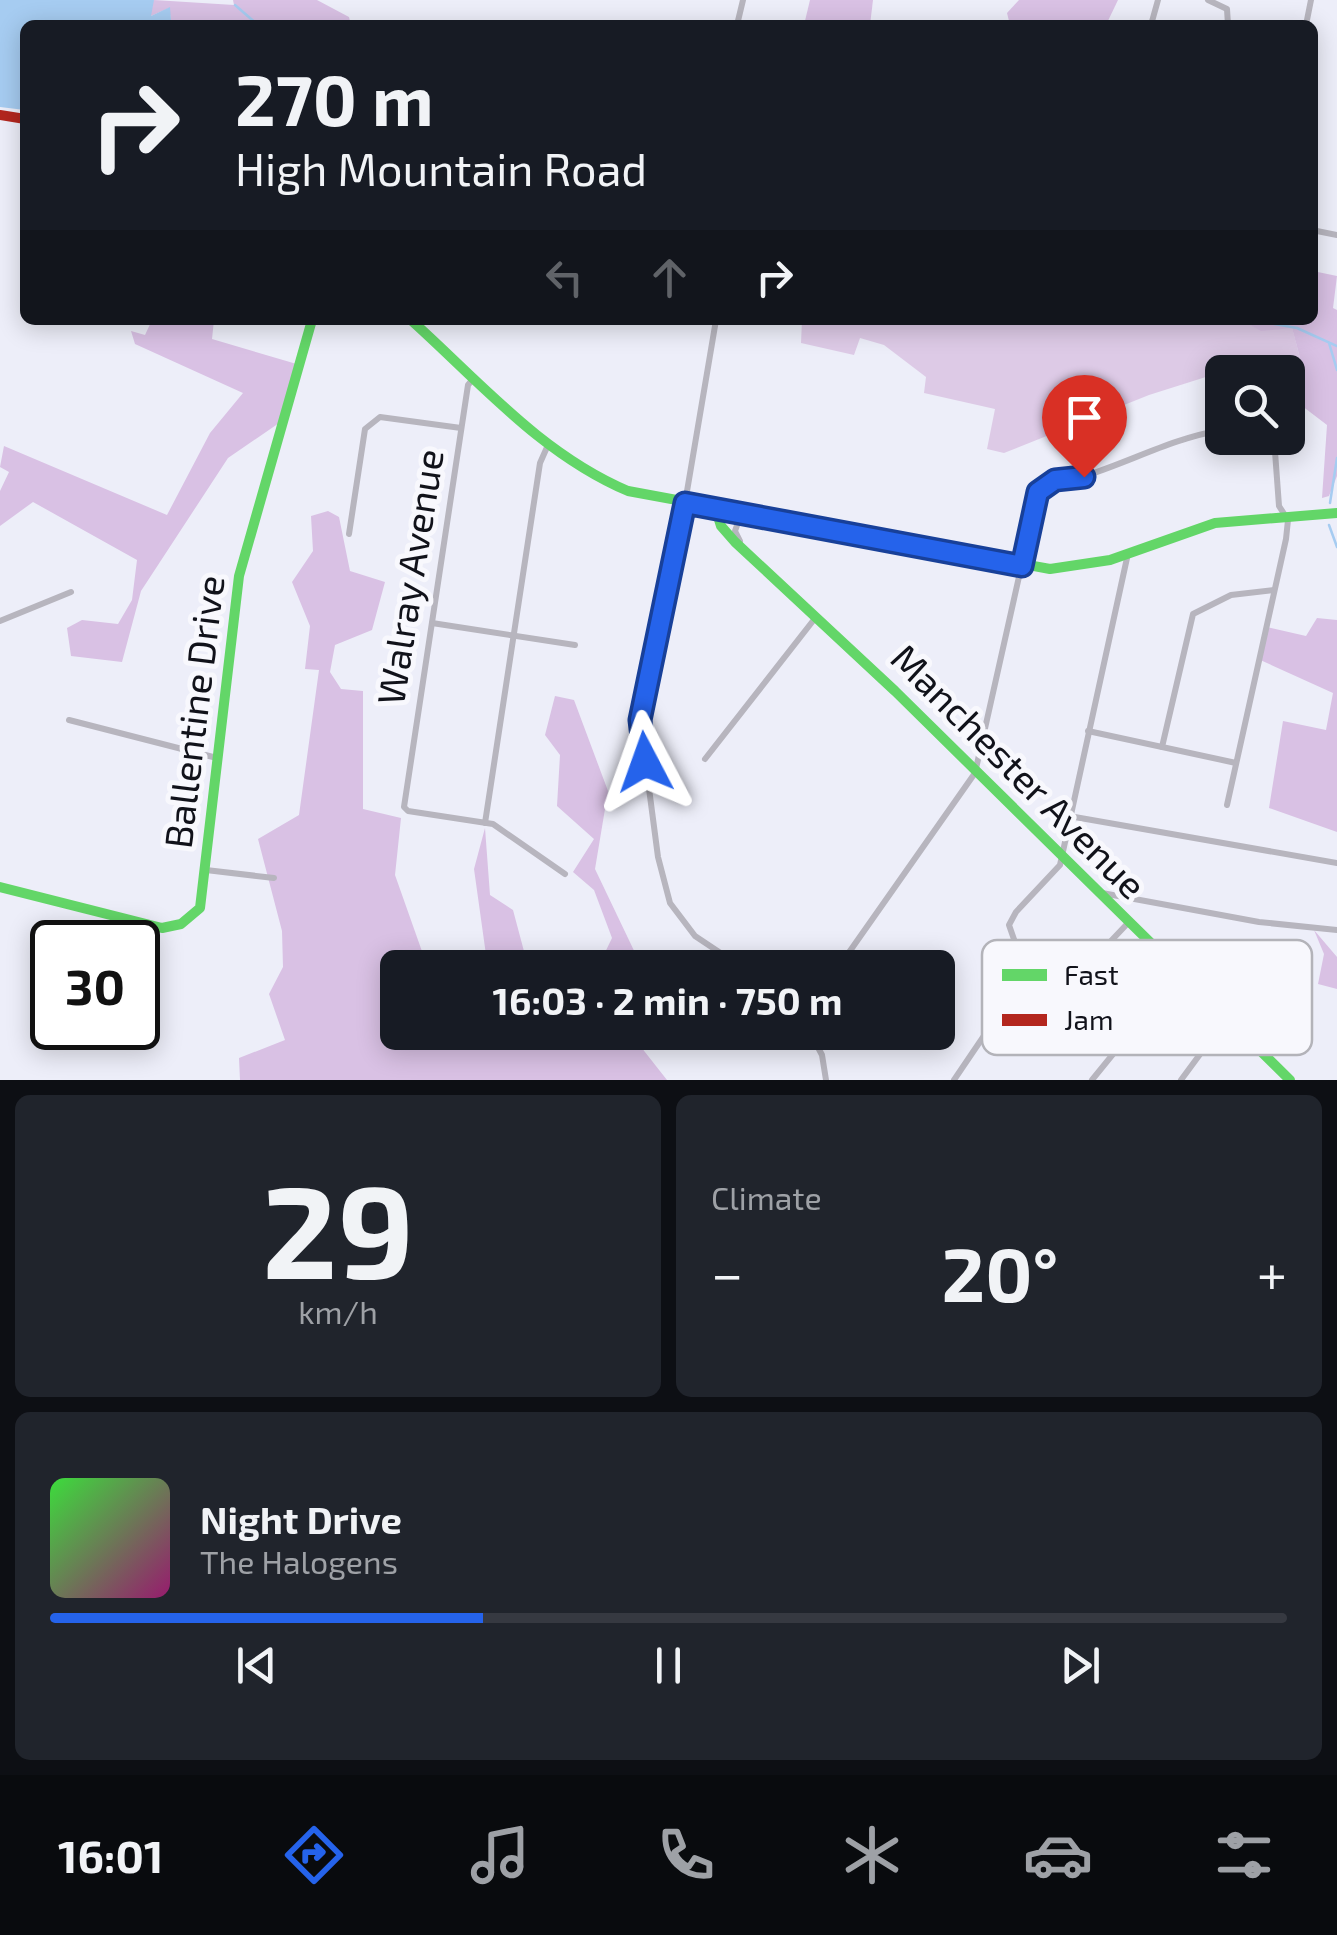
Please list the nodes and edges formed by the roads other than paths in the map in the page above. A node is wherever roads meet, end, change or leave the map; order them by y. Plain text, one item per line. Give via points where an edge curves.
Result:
1 (1208, 0) edge
2 (1228, 20) edge
3 (311, 325) edge
4 (417, 325) edge
5 (712, 325) edge
6 (475, 377) junction
7 (462, 428) junction
8 (1205, 434) edge
9 (549, 444) junction
10 (1275, 455) edge
11 (685, 503) junction
12 (716, 510) junction
13 (1337, 513) edge
14 (741, 514) junction
15 (1284, 514) junction
16 (349, 534) dead end
17 (745, 551) junction
18 (1127, 558) junction
19 (1022, 566) junction
20 (1274, 590) junction
21 (71, 592) dead end
22 (816, 616) junction
23 (0, 622) edge
24 (432, 624) junction
25 (513, 636) junction
26 (576, 645) dead end
27 (69, 720) dead end
28 (1088, 731) junction
29 (1162, 747) junction
30 (217, 758) junction
31 (705, 759) dead end
32 (1236, 763) junction
33 (975, 773) junction
34 (1226, 806) dead end
35 (1068, 816) junction
36 (485, 823) junction
37 (1060, 856) junction
38 (1337, 863) edge
39 (206, 870) junction
40 (565, 874) dead end
41 (274, 878) dead end
42 (0, 887) edge
43 (1096, 892) junction
44 (130, 920) edge
45 (1128, 923) junction
46 (160, 926) edge
47 (1337, 930) edge
48 (1014, 940) edge
49 (1112, 940) edge
50 (1145, 940) edge
51 (715, 950) edge
52 (851, 950) edge
53 (982, 1039) edge
54 (818, 1050) edge
55 (1112, 1055) edge
56 (1199, 1055) edge
57 (1261, 1055) edge
58 (1283, 1078) edge
59 (826, 1080) edge
60 (954, 1080) edge
61 (1092, 1080) edge
62 (1181, 1080) edge

1 - 2 street via 1227,8
3 - 30 street, Ballentine Drive via 239,574
4 - 6 street
5 - 11 street
6 - 7 street, Walray Avenue
6 - 9 street
7 - 16 street via 370,420
7 - 24 street, Walray Avenue
8 - 19 street via 1048,483 1036,496
9 - 11 street via 610,485
9 - 25 street via 540,464
10 - 15 street
11 - 12 street
11 - 51 street via 640,730 670,903 694,936
12 - 14 street
12 - 17 street, Manchester Avenue
13 - 15 street
14 - 17 street via 735,530
14 - 19 street
15 - 18 street via 1198,528
15 - 20 street via 1286,538
17 - 22 street, Manchester Avenue
18 - 19 street via 1083,568
18 - 28 street
19 - 33 street
20 - 29 street via 1231,595 1193,614
20 - 32 street
21 - 23 street
22 - 31 street
22 - 33 street, Manchester Avenue
24 - 25 street
24 - 36 street, Walray Avenue via 408,811
25 - 26 street
25 - 36 street
27 - 30 street
28 - 29 street
28 - 35 street
29 - 32 street
30 - 39 street, Ballentine Drive
32 - 34 street
33 - 37 street, Manchester Avenue
33 - 52 street
35 - 37 street
35 - 38 street
36 - 40 street
37 - 43 street, Manchester Avenue
37 - 48 street via 1058,869 1016,912 1009,925
39 - 41 street
39 - 46 street, Ballentine Drive via 202,904 194,914
42 - 44 street, Ballentine Drive
43 - 45 street, Manchester Avenue
43 - 47 street
45 - 49 street
45 - 50 street, Manchester Avenue
53 - 60 street
54 - 59 street
55 - 61 street
56 - 62 street
57 - 58 street, Manchester Avenue

